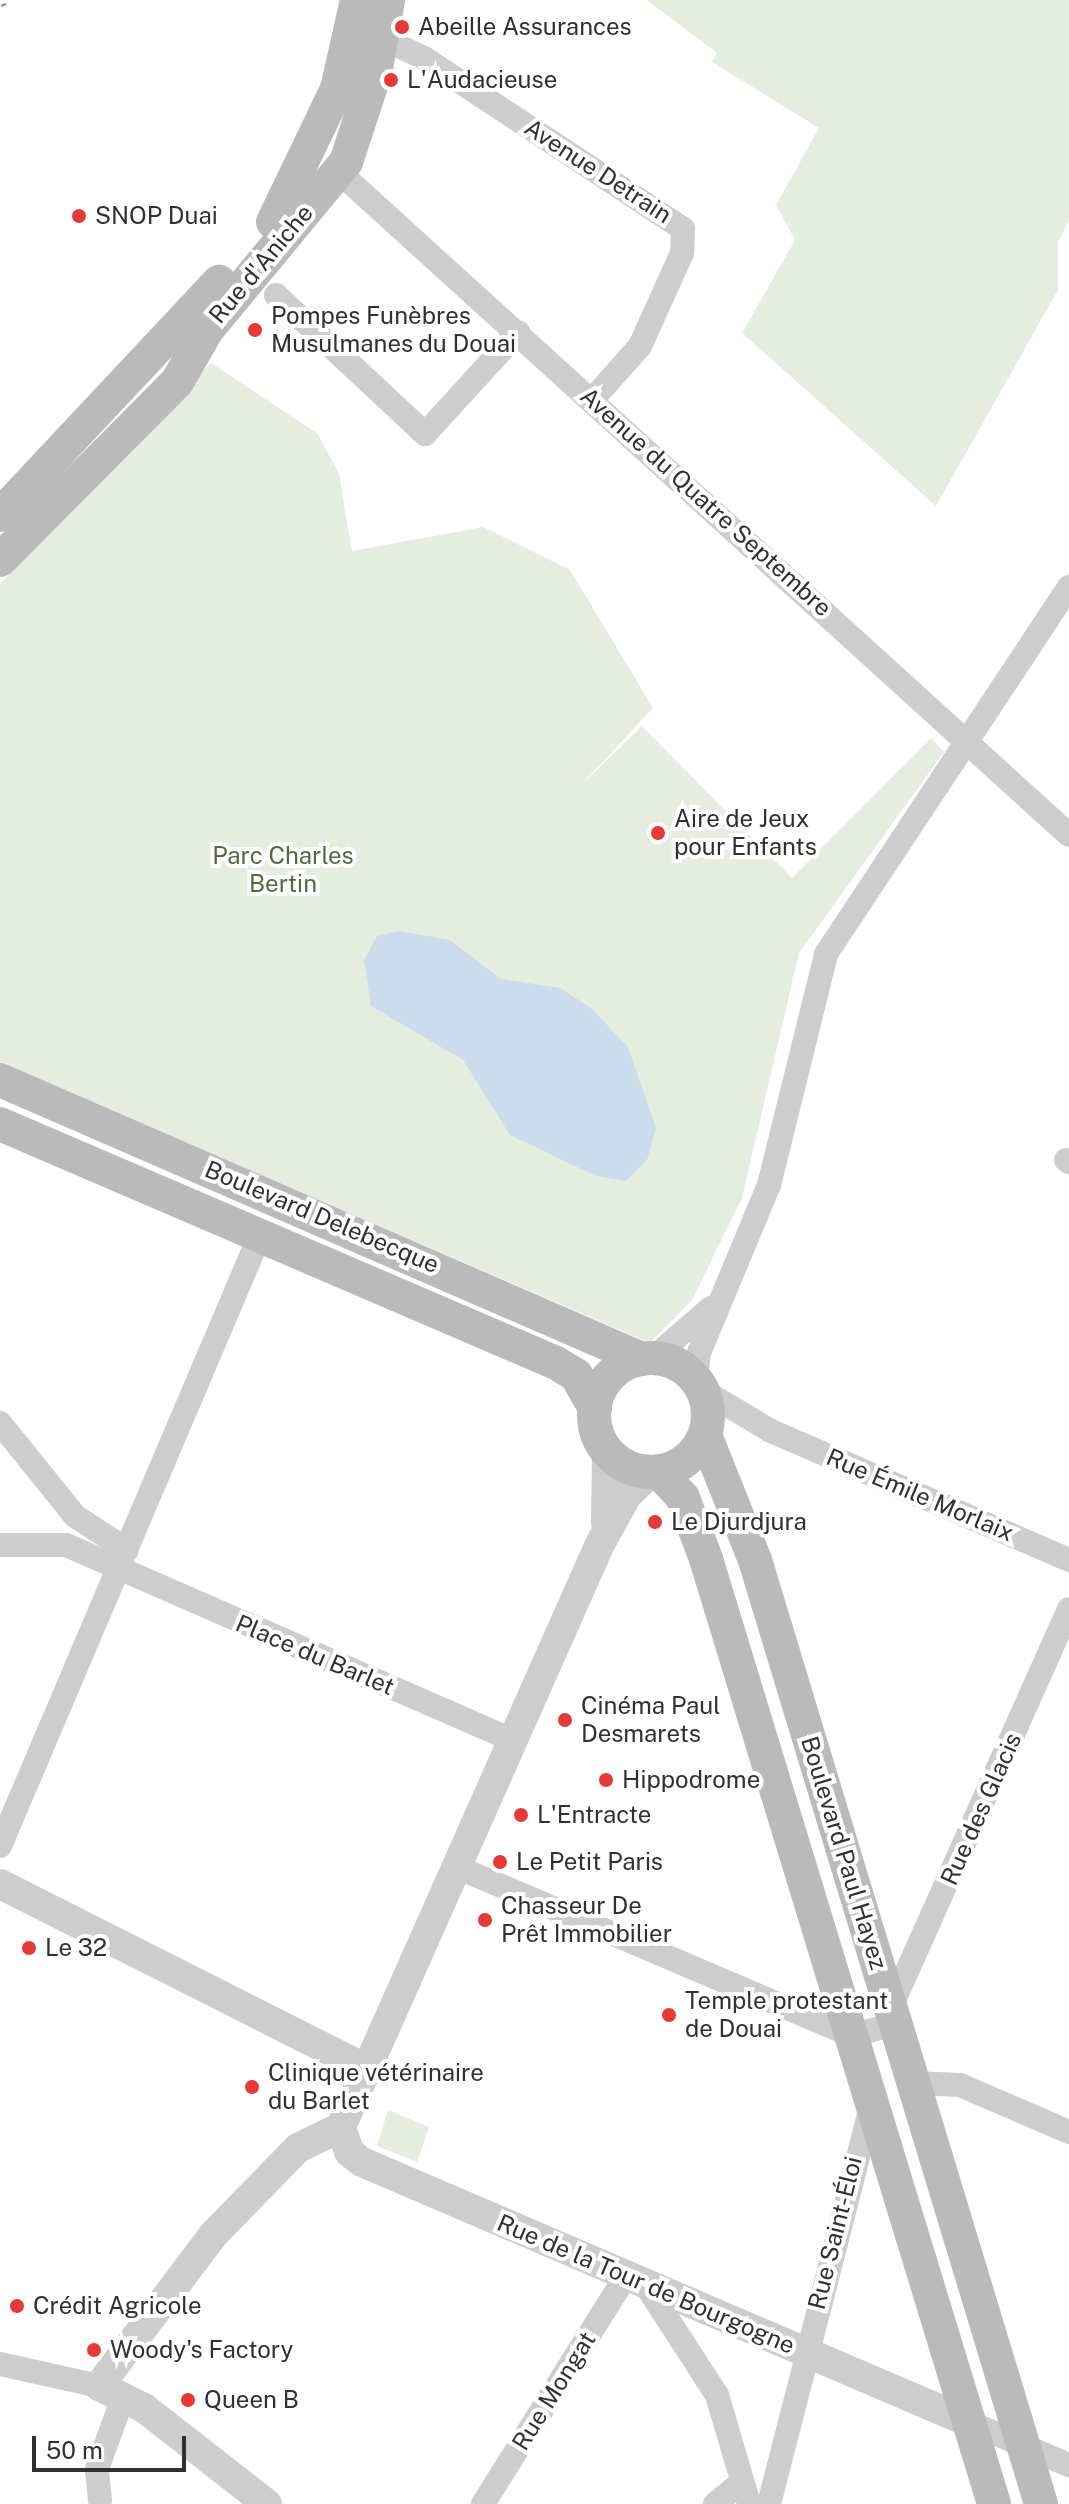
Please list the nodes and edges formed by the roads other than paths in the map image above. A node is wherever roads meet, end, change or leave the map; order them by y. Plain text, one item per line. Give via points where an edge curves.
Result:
1 (357, 0) edge
2 (388, 0) edge
3 (382, 38) junction
4 (339, 172) junction
5 (276, 295) dead end
6 (518, 332) junction
7 (593, 399) junction
8 (0, 515) edge
9 (0, 560) edge
10 (1069, 587) edge
11 (966, 738) junction
12 (1069, 835) edge
13 (0, 1080) edge
14 (0, 1124) edge
15 (260, 1235) junction
16 (739, 1262) junction
17 (647, 1359) junction
18 (699, 1385) junction
19 (595, 1408) junction
20 (0, 1423) edge
21 (771, 1431) junction
22 (706, 1433) junction
23 (607, 1451) junction
24 (655, 1473) junction
25 (600, 1544) junction
26 (0, 1545) edge
27 (122, 1560) junction
28 (1069, 1560) edge
29 (1069, 1609) edge
30 (513, 1740) junction
31 (0, 1846) edge
32 (459, 1868) junction
33 (0, 1884) edge
34 (893, 2015) junction
35 (852, 2036) junction
36 (369, 2070) junction
37 (914, 2083) junction
38 (872, 2104) junction
39 (341, 2127) junction
40 (1069, 2132) edge
41 (636, 2282) junction
42 (806, 2352) junction
43 (0, 2364) edge
44 (111, 2391) junction
45 (969, 2422) junction
46 (1023, 2445) junction
47 (1069, 2465) edge
48 (745, 2494) edge
49 (100, 2500) dead end
50 (267, 2504) edge
51 (483, 2504) edge
52 (715, 2504) edge
53 (769, 2504) edge
54 (994, 2504) edge
55 (1041, 2504) edge

1 - 8 main road, Rue d'Aniche via 331,106 276,217
2 - 3 main road, Rue d'Aniche
3 - 4 main road, Rue d'Aniche
3 - 7 street, Avenue Detrain via 424,58 683,229 682,253 640,346
4 - 6 street, Avenue du Quatre Septembre
4 - 9 main road, Rue d'Aniche via 207,330 177,382
5 - 6 street via 425,434
6 - 7 street, Avenue du Quatre Septembre
7 - 11 street, Avenue du Quatre Septembre
10 - 11 street
11 - 12 street, Avenue du Quatre Septembre
11 - 16 street via 826,954 769,1185
13 - 17 main road, Boulevard Delebecque
14 - 15 main road, Boulevard Delebecque
15 - 19 main road, Boulevard Delebecque via 567,1369
15 - 27 street
16 - 17 street via 704,1317
16 - 18 street via 699,1353
17 - 18 main road
17 - 19 main road via 608,1378
18 - 21 street, Rue Émile Morlaix
18 - 22 main road
19 - 23 main road
20 - 27 street via 75,1516
21 - 22 street, Rue Émile Morlaix
21 - 28 street, Rue Émile Morlaix
22 - 24 main road via 684,1462
22 - 34 main road, Boulevard Paul Hayez via 755,1560
23 - 24 main road via 626,1467
23 - 25 street via 609,1505
24 - 25 street via 627,1495
24 - 35 main road, Boulevard Paul Hayez via 683,1498 698,1535
25 - 30 street
26 - 27 street via 55,1542
27 - 30 street, Place du Barlet
27 - 31 street
29 - 34 street, Rue des Glacis
30 - 32 street
32 - 35 street
32 - 36 street
33 - 36 street
34 - 35 street
34 - 37 main road, Boulevard Paul Hayez
35 - 38 main road, Boulevard Paul Hayez
36 - 39 street
37 - 40 street via 960,2085
37 - 46 main road, Boulevard Paul Hayez
38 - 42 street, Rue Saint-Éloi
38 - 45 main road, Boulevard Paul Hayez
39 - 41 street, Rue de la Tour de Bourgogne via 349,2152 362,2162
39 - 44 street via 298,2148 213,2235
41 - 42 street, Rue de la Tour de Bourgogne
41 - 48 street via 717,2395
41 - 51 street, Rue Mongat
42 - 45 street, Rue de la Tour de Bourgogne
42 - 53 street, Rue Saint-Éloi
43 - 44 street
44 - 49 street via 97,2469
44 - 50 street
45 - 46 street
45 - 54 main road, Boulevard Paul Hayez
46 - 47 street
46 - 55 main road, Boulevard Paul Hayez
48 - 52 street

